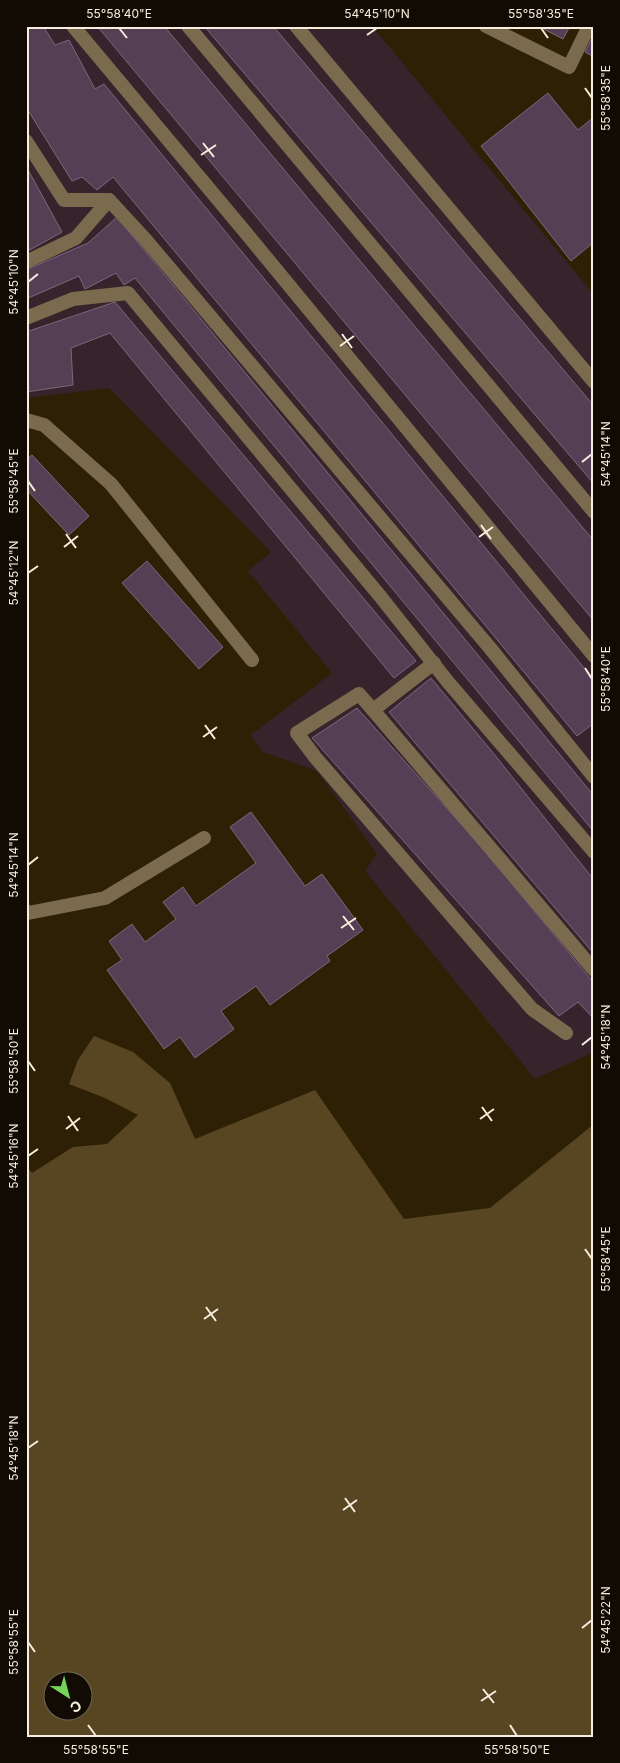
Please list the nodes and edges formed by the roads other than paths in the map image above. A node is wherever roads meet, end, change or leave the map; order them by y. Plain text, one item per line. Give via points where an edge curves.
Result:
1 (73, 26) edge
2 (188, 26) edge
3 (296, 26) edge
4 (486, 26) edge
5 (589, 26) edge
6 (26, 141) edge
7 (109, 200) junction
8 (26, 262) edge
9 (26, 318) edge
10 (594, 382) edge
11 (26, 420) edge
12 (594, 512) edge
13 (594, 656) edge
14 (252, 660) dead end
15 (434, 663) junction
16 (373, 710) junction
17 (594, 777) edge
18 (204, 838) dead end
19 (594, 852) edge
20 (26, 912) edge
21 (594, 970) edge
22 (566, 1033) dead end

1 - 13 lane
2 - 12 lane
3 - 10 lane
4 - 5 lane via 568,67
6 - 7 lane via 64,200
7 - 8 lane via 76,238
7 - 17 lane via 490,648
9 - 15 lane via 73,299 128,293
11 - 14 lane via 44,425 111,484
15 - 16 lane
15 - 19 lane
16 - 21 lane
16 - 22 lane via 359,694 297,733 532,1009
18 - 20 lane via 104,898

